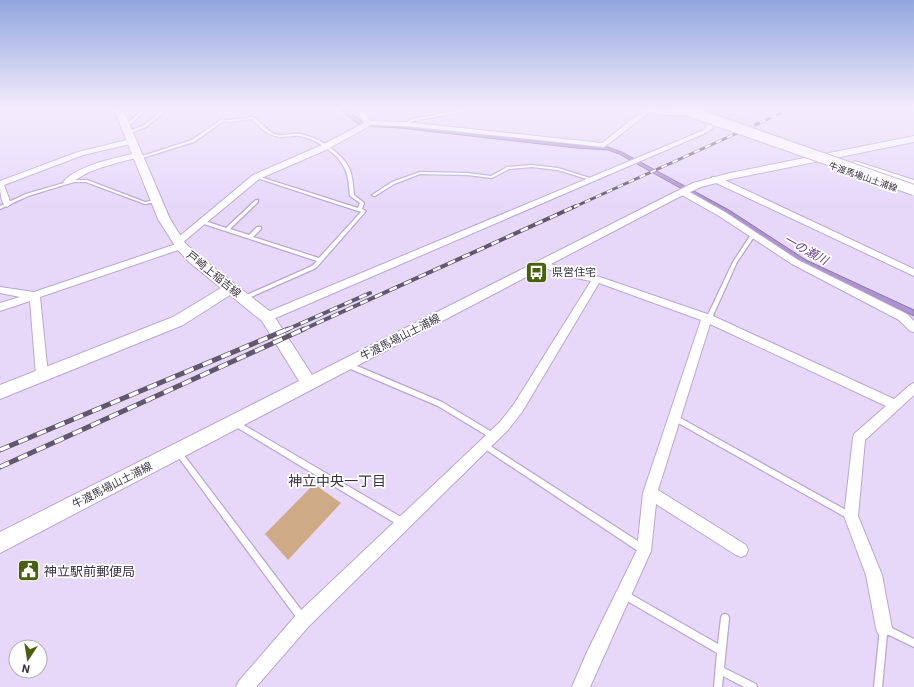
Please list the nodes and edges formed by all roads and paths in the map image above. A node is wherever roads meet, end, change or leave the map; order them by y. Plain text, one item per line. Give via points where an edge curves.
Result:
1 (114, 141) edge
2 (131, 141) edge
3 (193, 141) edge
4 (313, 141) edge
5 (335, 141) edge
6 (567, 141) edge
7 (609, 141) edge
8 (682, 141) edge
9 (771, 141) edge
10 (903, 141) edge
11 (326, 146) junction
12 (829, 155) junction
13 (137, 157) junction
14 (811, 159) junction
15 (256, 177) junction
16 (591, 179) junction
17 (715, 179) junction
18 (67, 182) junction
19 (914, 184) edge
20 (0, 185) edge
21 (914, 190) edge
22 (683, 192) junction
23 (374, 194) dead end
24 (914, 195) edge
25 (156, 201) junction
26 (257, 201) dead end
27 (3, 206) edge
28 (359, 210) junction
29 (203, 222) junction
30 (260, 228) dead end
31 (227, 230) junction
32 (754, 234) junction
33 (250, 237) junction
34 (180, 244) junction
35 (320, 260) junction
36 (542, 264) junction
37 (914, 273) edge
38 (597, 279) junction
39 (231, 288) junction
40 (0, 290) edge
41 (35, 295) junction
42 (244, 298) junction
43 (0, 307) edge
44 (267, 317) junction
45 (709, 319) junction
46 (914, 328) edge
47 (347, 364) junction
48 (42, 375) junction
49 (309, 384) junction
50 (914, 388) edge
51 (0, 392) edge
52 (895, 405) junction
53 (675, 418) junction
54 (234, 423) junction
55 (489, 441) junction
56 (178, 452) junction
57 (650, 493) junction
58 (851, 516) junction
59 (404, 523) junction
60 (0, 543) edge
61 (644, 550) junction
62 (741, 550) dead end
63 (623, 594) junction
64 (725, 618) dead end
65 (303, 620) junction
66 (884, 628) junction
67 (914, 643) edge
68 (722, 651) junction
69 (720, 670) junction
70 (245, 687) edge
71 (581, 687) edge
72 (718, 687) edge
73 (752, 687) edge
74 (878, 687) edge

1 - 20 street
2 - 13 main road, 戸崎上稲吉線
3 - 13 lane
4 - 11 lane
5 - 11 street
6 - 7 street via 604,145
8 - 16 street
9 - 21 main road, bridge
10 - 12 main road
11 - 15 street
11 - 28 lane via 337,154 350,176 352,196 362,203
12 - 14 main road, 牛渡馬場山土浦線
12 - 19 main road, 牛渡馬場山土浦線
13 - 18 street via 98,166
13 - 25 main road, 戸崎上稲吉線
14 - 17 main road, 牛渡馬場山土浦線
14 - 24 main road, 牛渡馬場山土浦線
15 - 28 lane
15 - 29 street
16 - 23 lane via 558,169 532,166 508,168 492,177 420,173 393,183
16 - 44 street
17 - 22 main road, 牛渡馬場山土浦線
17 - 37 street
18 - 25 lane via 86,181 144,203
18 - 27 lane
20 - 27 street
22 - 32 street
22 - 36 main road, 牛渡馬場山土浦線
25 - 34 main road, 戸崎上稲吉線
26 - 31 lane
28 - 35 lane via 364,212
29 - 31 lane
29 - 34 street
30 - 33 lane
31 - 33 lane
32 - 45 lane via 735,262
32 - 46 street via 800,265 903,317
33 - 35 lane
34 - 39 main road, 戸崎上稲吉線 via 211,274
34 - 41 street
35 - 42 lane via 314,267
36 - 38 street via 574,275
36 - 47 main road, 牛渡馬場山土浦線
38 - 45 street
38 - 55 street via 518,408
39 - 42 main road, 戸崎上稲吉線
39 - 48 main road via 178,321
40 - 41 street
41 - 43 street
41 - 48 street
42 - 44 main road, 戸崎上稲吉線
44 - 49 main road, 戸崎上稲吉線
45 - 52 street
45 - 53 street via 705,322
47 - 49 main road, 牛渡馬場山土浦線
47 - 55 lane via 440,404
48 - 51 main road
49 - 54 main road, 牛渡馬場山土浦線
50 - 52 street
52 - 58 street via 859,438
53 - 57 street
53 - 58 lane
54 - 56 main road, 牛渡馬場山土浦線
54 - 59 lane
55 - 59 street
55 - 61 lane
56 - 60 main road, 牛渡馬場山土浦線
56 - 65 lane
57 - 61 street
57 - 62 street
58 - 66 street via 874,575
59 - 65 street
61 - 63 street
63 - 68 lane
63 - 71 street
64 - 68 lane
65 - 70 street
66 - 67 lane
66 - 74 lane
68 - 69 lane
69 - 72 lane
69 - 73 lane

